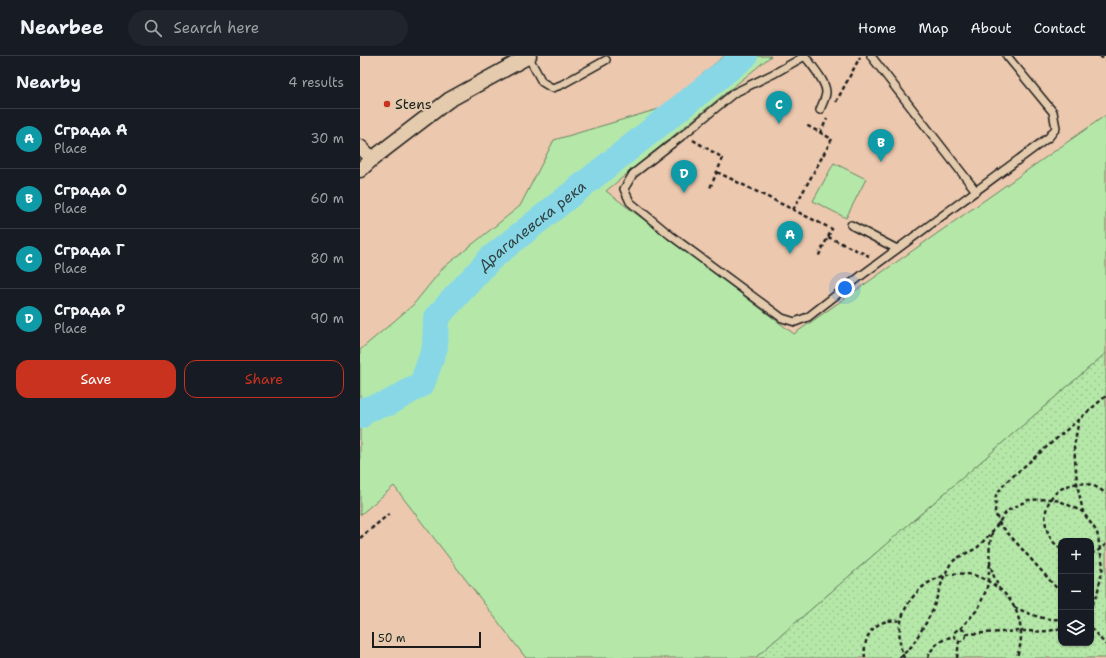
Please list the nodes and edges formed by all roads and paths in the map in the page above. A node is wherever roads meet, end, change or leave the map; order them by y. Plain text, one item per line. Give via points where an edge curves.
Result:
1 (528, 56) edge
2 (861, 56) edge
3 (871, 56) edge
4 (1007, 56) edge
5 (1100, 56) edge
6 (606, 60) dead end
7 (1106, 61) edge
8 (835, 105) dead end
9 (820, 110) dead end
10 (827, 119) dead end
11 (806, 125) dead end
12 (820, 132) junction
13 (683, 135) junction
14 (360, 146) edge
15 (372, 159) junction
16 (360, 170) edge
17 (717, 172) junction
18 (710, 188) dead end
19 (976, 191) junction
20 (793, 210) junction
21 (851, 225) dead end
22 (828, 237) junction
23 (897, 249) junction
24 (818, 257) dead end
25 (880, 261) junction
26 (1106, 396) edge
27 (1080, 418) junction
28 (1077, 483) junction
29 (1106, 494) edge
30 (1050, 499) junction
31 (1083, 512) junction
32 (389, 514) dead end
33 (999, 523) junction
34 (992, 532) junction
35 (360, 538) edge
36 (1106, 544) edge
37 (1058, 547) edge
38 (1101, 549) junction
39 (1094, 552) edge
40 (990, 563) junction
41 (944, 576) junction
42 (988, 581) junction
43 (1000, 589) junction
44 (1058, 591) edge
45 (1094, 600) edge
46 (1014, 607) junction
47 (1058, 620) edge
48 (901, 621) junction
49 (960, 629) junction
50 (1058, 629) edge
51 (1021, 631) junction
52 (1094, 631) edge
53 (966, 634) junction
54 (954, 636) junction
55 (960, 641) junction
56 (1106, 645) edge
57 (902, 654) junction
58 (865, 658) edge
59 (899, 658) edge
60 (904, 658) edge
61 (928, 658) edge
62 (957, 658) edge
63 (1016, 658) edge

1 - 6 lane via 542,82 552,88
1 - 15 street via 449,100
2 - 8 path
3 - 19 lane
4 - 19 lane via 1054,112 1056,128 1050,137
5 - 7 path
9 - 13 lane via 826,91 824,83 805,56 734,93
10 - 12 path
11 - 12 path
12 - 20 path via 832,139
13 - 17 path via 723,158
13 - 25 lane via 633,174 624,190 630,202 782,318 795,322 808,316
14 - 15 street
15 - 16 street
17 - 18 path
17 - 20 path
19 - 23 lane
20 - 22 path via 832,229
21 - 23 lane
22 - 24 path
22 - 25 path
23 - 25 lane
26 - 27 path
27 - 28 path via 1074,447
27 - 33 path via 1006,482 996,495 995,512
28 - 29 path via 1101,489
28 - 30 path via 1067,486
28 - 31 path
30 - 31 path
30 - 33 path via 1028,500 1007,511
30 - 37 path via 1045,513 1045,525 1049,536
31 - 38 path via 1097,532
32 - 35 path
33 - 34 path
33 - 44 path
34 - 40 path
34 - 41 path via 977,548 951,563
36 - 38 path
38 - 39 path
38 - 45 path via 1103,566
40 - 42 path
40 - 43 path via 992,574
41 - 42 path via 967,574
41 - 48 path via 932,580 914,595
41 - 57 path via 926,623 911,647
42 - 43 path
42 - 49 path via 978,608
43 - 46 path
46 - 47 path via 1039,618
46 - 51 path
48 - 57 path via 899,639
48 - 58 path via 887,621 873,629 865,643
49 - 53 path
49 - 54 path
50 - 51 path via 1042,632
51 - 53 path
51 - 63 path via 1021,642
52 - 56 path
53 - 55 path via 964,640
54 - 55 path
54 - 61 path via 939,642
55 - 62 path
57 - 59 path
57 - 60 path

